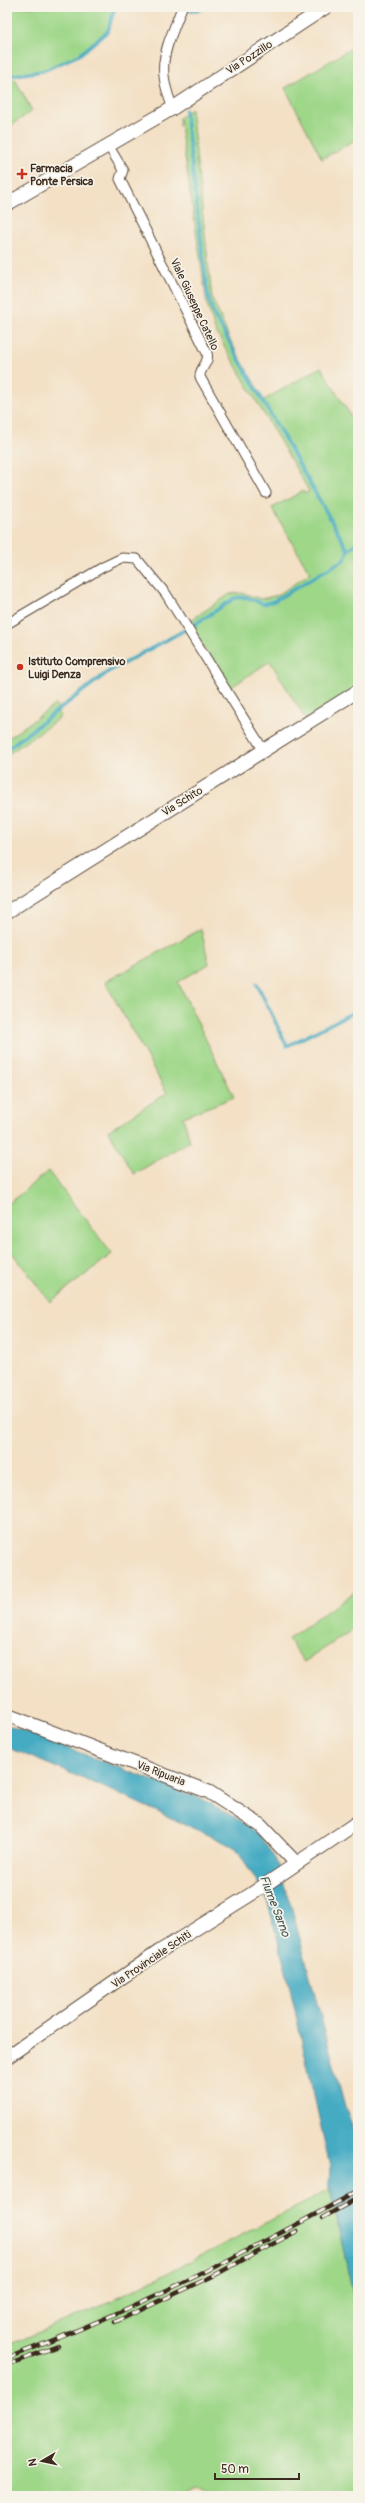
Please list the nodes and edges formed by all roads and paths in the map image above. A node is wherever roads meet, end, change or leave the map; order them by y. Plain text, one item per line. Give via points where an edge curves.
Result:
1 (182, 7) edge
2 (326, 7) edge
3 (173, 108) junction
4 (108, 145) junction
5 (7, 204) edge
6 (266, 493) dead end
7 (7, 624) edge
8 (358, 692) edge
9 (264, 751) junction
10 (7, 912) edge
11 (7, 1715) edge
12 (358, 1822) edge
13 (296, 1863) junction
14 (7, 2057) edge

1 - 3 street via 162,66
2 - 3 street, Via Pozzillo
3 - 4 street, Via Pozzillo
4 - 5 street, Via Pozzillo
4 - 6 street, Viale Giuseppe Catello via 123,170 120,178 207,353 208,360 199,374
7 - 9 street via 103,567 122,558 137,559 166,594
8 - 9 street, Via Schito
9 - 10 street, Via Schito
11 - 13 street, Via Ripuaria via 209,1792 260,1824
12 - 13 street, Via Provinciale Schiti
13 - 14 street, Via Provinciale Schiti via 160,1951

